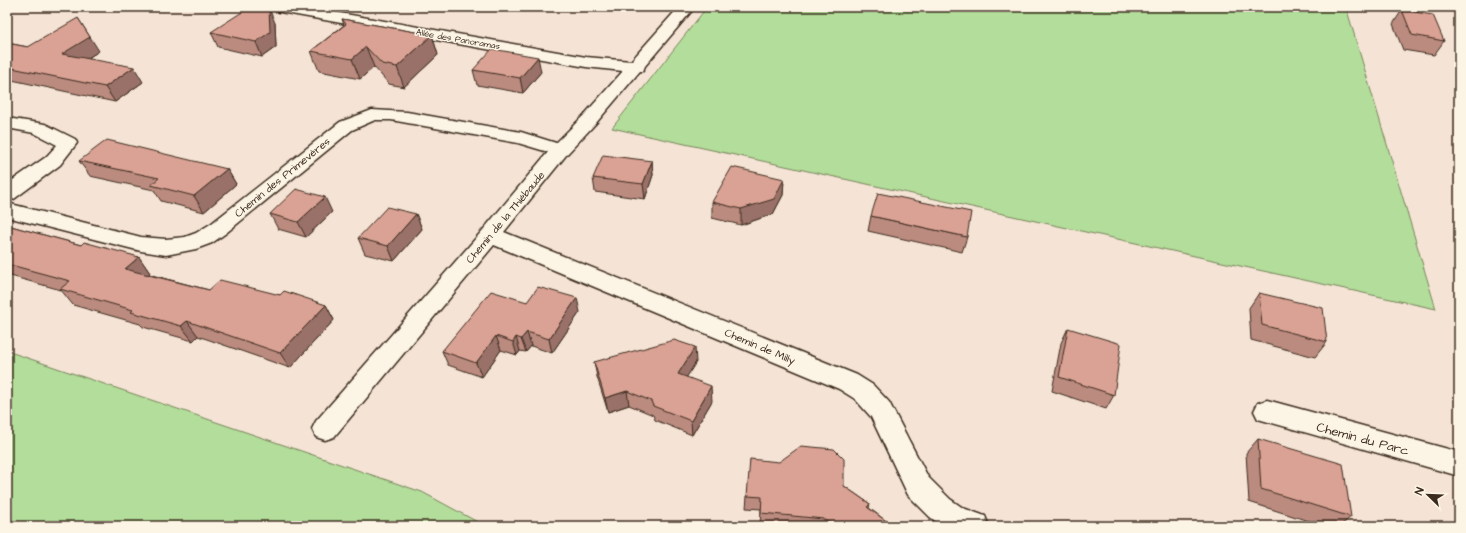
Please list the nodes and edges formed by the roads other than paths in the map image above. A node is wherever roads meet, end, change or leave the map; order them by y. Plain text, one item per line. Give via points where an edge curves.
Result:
1 (280, 7) edge
2 (687, 7) edge
3 (637, 67) junction
4 (7, 123) edge
5 (560, 150) junction
6 (7, 194) edge
7 (7, 210) edge
8 (490, 235) junction
9 (1267, 411) dead end
10 (325, 429) dead end
11 (1459, 464) edge
12 (974, 526) edge

1 - 3 street, Allée des Panoramas via 586,62
2 - 3 street, Chemin de la Thiébaude
3 - 5 street, Chemin de la Thiébaude
4 - 6 street via 38,128 68,143 53,161
5 - 7 street, Chemin des Primevères via 521,138 407,116 372,116 346,126 209,235 188,244 166,247 141,244
5 - 8 street, Chemin de la Thiébaude
8 - 10 street, Chemin de la Thiébaude
8 - 12 street, Chemin de Milly via 848,382 864,392 880,410 918,486 940,508
9 - 11 street, Chemin du Parc

